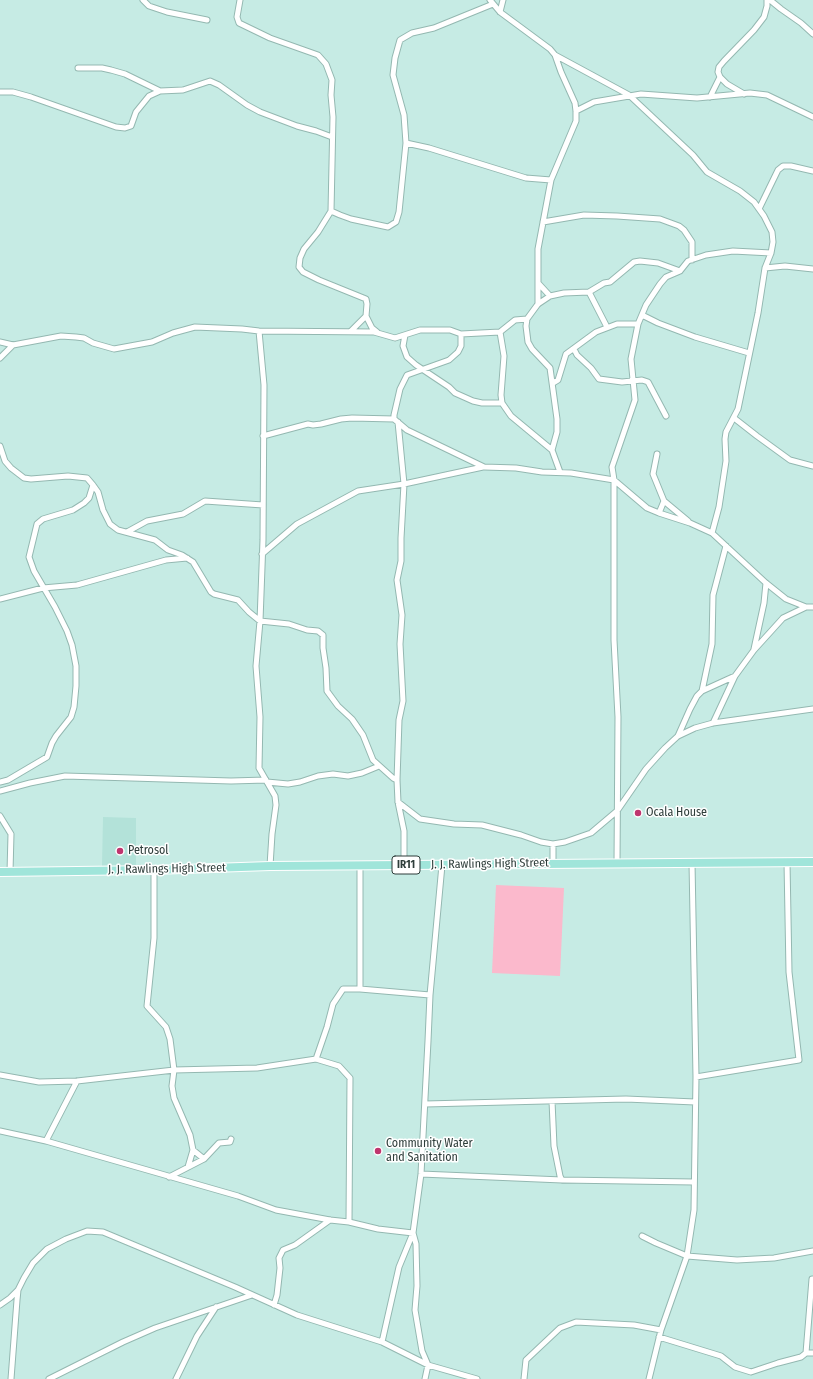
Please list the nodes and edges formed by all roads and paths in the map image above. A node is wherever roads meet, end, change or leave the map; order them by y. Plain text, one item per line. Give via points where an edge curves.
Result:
1 (143, 0) edge
2 (240, 0) edge
3 (503, 0) edge
4 (768, 0) edge
5 (492, 2) edge
6 (500, 12) junction
7 (207, 20) dead end
8 (813, 34) edge
9 (555, 55) junction
10 (78, 68) dead end
11 (720, 77) junction
12 (160, 91) junction
13 (0, 92) edge
14 (744, 94) junction
15 (629, 95) junction
16 (710, 97) junction
17 (576, 111) junction
18 (813, 117) edge
19 (332, 137) junction
20 (406, 143) junction
21 (813, 170) edge
22 (551, 180) junction
23 (759, 209) junction
24 (331, 211) junction
25 (543, 222) junction
26 (771, 253) junction
27 (692, 260) junction
28 (765, 268) junction
29 (813, 269) edge
30 (680, 271) junction
31 (538, 284) junction
32 (589, 292) junction
33 (550, 296) junction
34 (538, 304) junction
35 (642, 315) junction
36 (366, 316) junction
37 (526, 319) junction
38 (638, 324) junction
39 (607, 327) junction
40 (259, 331) junction
41 (351, 331) junction
42 (500, 332) junction
43 (380, 334) junction
44 (461, 334) junction
45 (405, 335) junction
46 (0, 342) edge
47 (14, 344) junction
48 (574, 349) junction
49 (749, 353) junction
50 (0, 358) edge
51 (423, 369) junction
52 (632, 382) junction
53 (553, 383) junction
54 (502, 403) junction
55 (666, 416) dead end
56 (734, 418) junction
57 (396, 421) junction
58 (263, 436) junction
59 (0, 446) edge
60 (552, 450) junction
61 (658, 454) dead end
62 (813, 466) edge
63 (484, 467) junction
64 (560, 472) junction
65 (614, 480) junction
66 (404, 484) junction
67 (93, 485) junction
68 (89, 498) junction
69 (100, 500) junction
70 (664, 501) junction
71 (263, 505) junction
72 (659, 513) junction
73 (690, 523) junction
74 (127, 532) junction
75 (712, 533) junction
76 (726, 546) junction
77 (262, 554) junction
78 (187, 558) junction
79 (766, 584) junction
80 (43, 588) junction
81 (0, 599) edge
82 (806, 607) junction
83 (813, 607) edge
84 (260, 621) junction
85 (754, 650) junction
86 (735, 676) junction
87 (702, 691) junction
88 (813, 709) edge
89 (713, 723) junction
90 (678, 736) junction
91 (378, 766) junction
92 (398, 780) junction
93 (266, 781) junction
94 (0, 782) edge
95 (0, 791) edge
96 (398, 802) junction
97 (617, 811) junction
98 (0, 816) edge
99 (553, 844) junction
100 (692, 862) junction
101 (787, 862) junction
102 (813, 862) edge
103 (617, 863) junction
104 (553, 864) junction
105 (404, 865) junction
106 (442, 865) junction
107 (270, 866) junction
108 (360, 866) junction
109 (154, 870) junction
110 (0, 872) edge
111 (10, 872) junction
112 (360, 989) junction
113 (430, 995) junction
114 (316, 1059) junction
115 (174, 1070) junction
116 (0, 1075) edge
117 (696, 1076) junction
118 (77, 1081) junction
119 (552, 1101) junction
120 (695, 1102) junction
121 (425, 1104) junction
122 (0, 1132) edge
123 (231, 1139) dead end
124 (46, 1141) junction
125 (193, 1150) junction
126 (204, 1158) junction
127 (188, 1167) junction
128 (421, 1174) junction
129 (169, 1177) junction
130 (562, 1180) junction
131 (694, 1182) junction
132 (330, 1220) junction
133 (349, 1222) junction
134 (412, 1233) junction
135 (642, 1236) dead end
136 (813, 1251) edge
137 (688, 1256) junction
138 (813, 1279) edge
139 (18, 1290) junction
140 (252, 1295) junction
141 (0, 1305) edge
142 (274, 1305) junction
143 (216, 1307) junction
144 (661, 1330) junction
145 (659, 1337) junction
146 (382, 1342) junction
147 (806, 1353) junction
148 (813, 1353) edge
149 (428, 1364) junction
150 (11, 1379) edge
151 (49, 1379) edge
152 (176, 1379) edge
153 (425, 1379) edge
154 (476, 1379) edge
155 (524, 1379) edge
156 (649, 1379) edge

1 - 7 street via 149,6 168,12
2 - 19 street via 238,23 270,38 318,55 326,64 332,80
3 - 6 street
4 - 8 street
4 - 11 street via 764,17 719,67
5 - 6 street
5 - 20 street via 434,28 412,32 400,40 393,75 404,116
6 - 9 street
9 - 15 street
9 - 17 street
10 - 12 street via 111,70
11 - 14 street
11 - 16 street
12 - 13 street via 149,96 136,112 131,126 125,128 31,97 13,92
12 - 19 street via 184,90 210,81 260,112
14 - 16 street
14 - 18 street via 767,95
15 - 16 street
15 - 17 street via 594,102
15 - 23 street via 707,172 740,191
17 - 22 street via 576,121
19 - 24 street
20 - 22 street via 526,178
20 - 24 street via 396,222 390,227 383,227
21 - 23 street via 783,166 778,170
22 - 25 street
23 - 26 street via 772,232
24 - 36 street via 304,249 299,267 303,272 319,280 366,299
25 - 27 street via 584,215 660,219 684,230 692,242
25 - 31 street via 538,248
26 - 27 street via 733,251
26 - 28 street
27 - 30 street
28 - 29 street via 785,266
28 - 49 street
30 - 32 street via 658,263 634,262 610,282
30 - 35 street via 666,277
31 - 33 street
31 - 34 street
32 - 33 street
32 - 39 street
33 - 34 street
34 - 37 street
35 - 38 street
35 - 49 street via 695,337
36 - 41 street
36 - 43 street via 372,328
37 - 42 street via 515,320
37 - 53 street via 528,342 550,368
38 - 39 street via 617,324
38 - 52 street via 631,359
39 - 48 street
40 - 41 street
40 - 47 street via 195,327 152,342 114,349 76,336
40 - 58 street via 264,385
41 - 43 street
42 - 44 street
42 - 54 street via 504,356
43 - 45 street via 395,338
44 - 45 street via 450,330 420,330
44 - 51 street via 458,352 449,360
45 - 51 street via 403,346 407,357
46 - 47 street
47 - 50 street
48 - 52 street via 577,356 591,368 598,379
48 - 53 street via 566,354 558,380
49 - 56 street
51 - 54 street via 455,393 473,402
51 - 57 street via 407,375 398,396 394,415
52 - 55 street via 648,382
52 - 65 street via 635,400 612,467
53 - 60 street via 557,432
54 - 60 street via 511,416
56 - 62 street via 790,460
56 - 75 street via 726,432 726,461
57 - 58 street via 341,419 322,424 308,424
57 - 63 street via 407,430
57 - 66 street
58 - 71 street
59 - 67 street via 5,460 24,478 31,480 79,477 87,478
60 - 64 street
61 - 70 street via 653,474
63 - 64 street
63 - 66 street
64 - 65 street
65 - 72 street via 647,508
65 - 97 street
66 - 77 street via 358,491 297,524
66 - 92 street via 401,562 397,580 402,615 400,644 403,701 399,720
67 - 68 street
67 - 69 street
68 - 69 street
68 - 80 street via 73,510 37,524 29,557
69 - 74 street via 110,524 118,530
70 - 72 street
70 - 73 street
71 - 74 street via 205,501 183,514 148,521
71 - 77 street
72 - 73 street
73 - 75 street
74 - 78 street via 154,540 168,550
75 - 76 street
76 - 79 street
76 - 87 street via 713,595 712,644
77 - 84 street
78 - 80 street via 166,560 77,585
78 - 84 street via 197,567 211,592 241,601
79 - 82 street via 786,599
79 - 85 street
80 - 81 street
80 - 94 street via 55,607 72,645 76,666 74,707 71,717 52,743 47,757
82 - 83 street
82 - 85 street via 783,618
84 - 91 street via 289,624 318,631 323,635 327,691 363,735
84 - 93 street via 256,666 260,717 258,756 259,768
85 - 86 street
86 - 87 street
86 - 89 street
87 - 90 street via 696,696
88 - 89 street
89 - 90 street
90 - 97 street via 646,769
91 - 92 street
91 - 93 street via 362,774 348,776 333,774 288,784
92 - 96 street
93 - 95 street via 65,776
93 - 107 street via 276,796
96 - 99 street via 420,819 482,825
96 - 105 street via 404,830
97 - 99 street via 591,833
97 - 103 street
98 - 111 street via 11,834
99 - 104 street
100 - 101 main road, J. J. Rawlings High Street / IR11
100 - 103 main road, J. J. Rawlings High Street / IR11
100 - 117 street
101 - 102 main road, J. J. Rawlings High Street / IR11
101 - 117 street via 789,972 799,1060
103 - 104 main road, J. J. Rawlings High Street / IR11
104 - 106 main road, J. J. Rawlings High Street / IR11
105 - 106 main road, J. J. Rawlings High Street / IR11
105 - 108 main road, J. J. Rawlings High Street / IR11
106 - 113 street
107 - 108 main road, J. J. Rawlings High Street / IR11
107 - 109 main road, J. J. Rawlings High Street / IR11
108 - 112 street
109 - 111 main road, J. J. Rawlings High Street / IR11
109 - 115 street via 154,938 147,1006 166,1028
110 - 111 main road, J. J. Rawlings High Street / IR11
112 - 113 street
112 - 114 street via 343,989 333,1004
113 - 121 street
114 - 115 street via 257,1068
114 - 133 street via 339,1066 350,1078
115 - 118 street
115 - 125 street via 174,1098 190,1135
116 - 118 street via 39,1082
117 - 120 street
118 - 124 street
119 - 120 street via 626,1099
119 - 121 street
119 - 130 street via 553,1140
120 - 131 street
121 - 128 street
122 - 124 street
123 - 126 street via 230,1142 219,1144
124 - 129 street
125 - 126 street
125 - 127 street
126 - 127 street
127 - 129 street
128 - 130 street
128 - 134 street
129 - 132 street via 238,1196 276,1210
130 - 131 street
131 - 137 street
132 - 133 street
132 - 142 street via 295,1245 283,1250 279,1258 280,1268
133 - 134 street
134 - 146 street via 398,1267
134 - 149 street via 416,1244 417,1286 414,1310 422,1351
135 - 137 street
136 - 137 street via 774,1258 738,1260
137 - 144 street
138 - 147 street
139 - 140 street via 33,1263 47,1249 87,1231 103,1232
139 - 141 street
139 - 150 street
140 - 142 street
140 - 143 street
142 - 146 street via 297,1315
143 - 151 street via 155,1328
143 - 152 street via 197,1336
144 - 145 street
144 - 155 street via 634,1325 576,1322 560,1328 526,1360
145 - 147 street via 721,1356 735,1367 752,1372 801,1357
145 - 156 street
146 - 149 street
147 - 148 street
149 - 153 street
149 - 154 street

